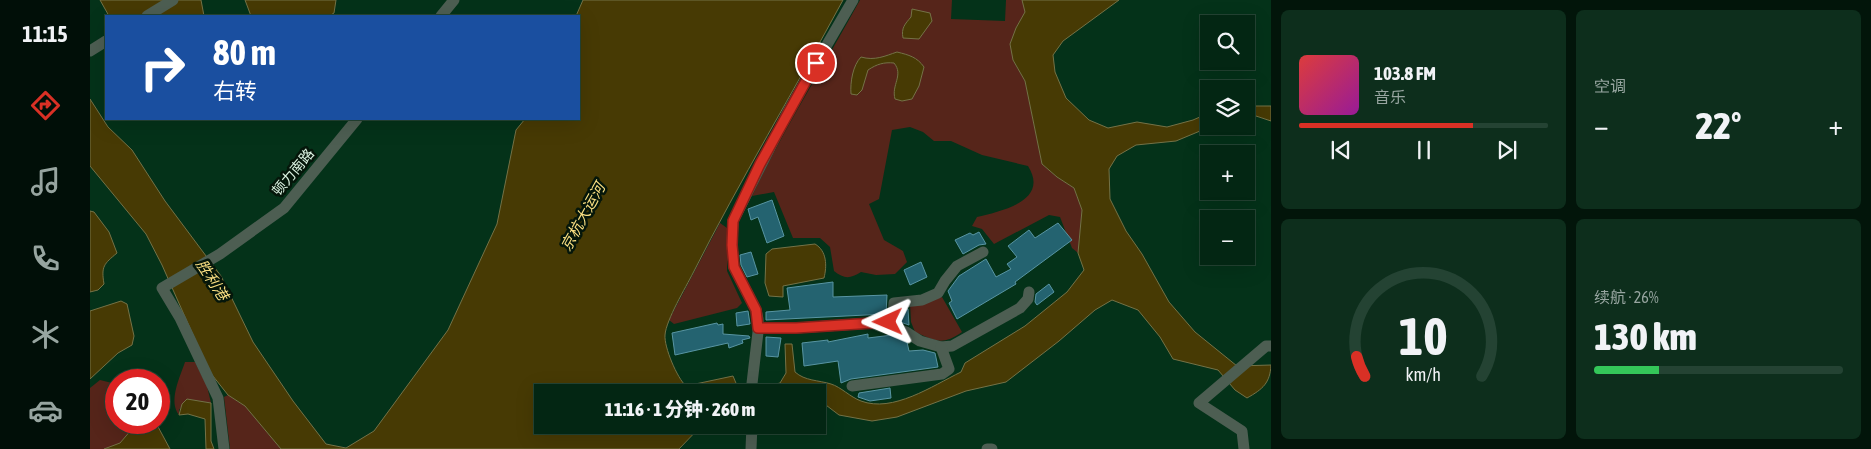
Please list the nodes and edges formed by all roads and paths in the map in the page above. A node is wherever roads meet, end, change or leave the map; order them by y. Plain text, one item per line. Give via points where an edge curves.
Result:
1 (174, 0) edge
2 (454, 0) edge
3 (853, 0) edge
4 (149, 15) edge
5 (442, 15) edge
6 (105, 42) edge
7 (90, 51) edge
8 (356, 120) edge
9 (983, 252) dead end
10 (1029, 292) dead end
11 (888, 322) junction
12 (758, 328) junction
13 (1271, 346) edge
14 (941, 347) junction
15 (751, 384) edge
16 (852, 386) dead end
17 (752, 434) edge
18 (224, 449) edge
19 (751, 449) edge
20 (987, 449) edge
21 (992, 449) edge
22 (1244, 449) edge

1 - 4 street
2 - 5 street
3 - 12 street via 789,110 733,221 734,267 756,310
6 - 7 street
8 - 18 street, 顿力南路 via 284,208 220,254 162,288 218,398
9 - 11 street via 958,266 938,293 922,300 894,303 893,319
10 - 14 street via 1028,299 1020,308 952,346
11 - 12 street
11 - 14 street via 920,341
12 - 15 street
13 - 22 street via 1266,346 1199,403 1242,431
14 - 16 street via 950,369 942,374
17 - 19 street
20 - 21 street

